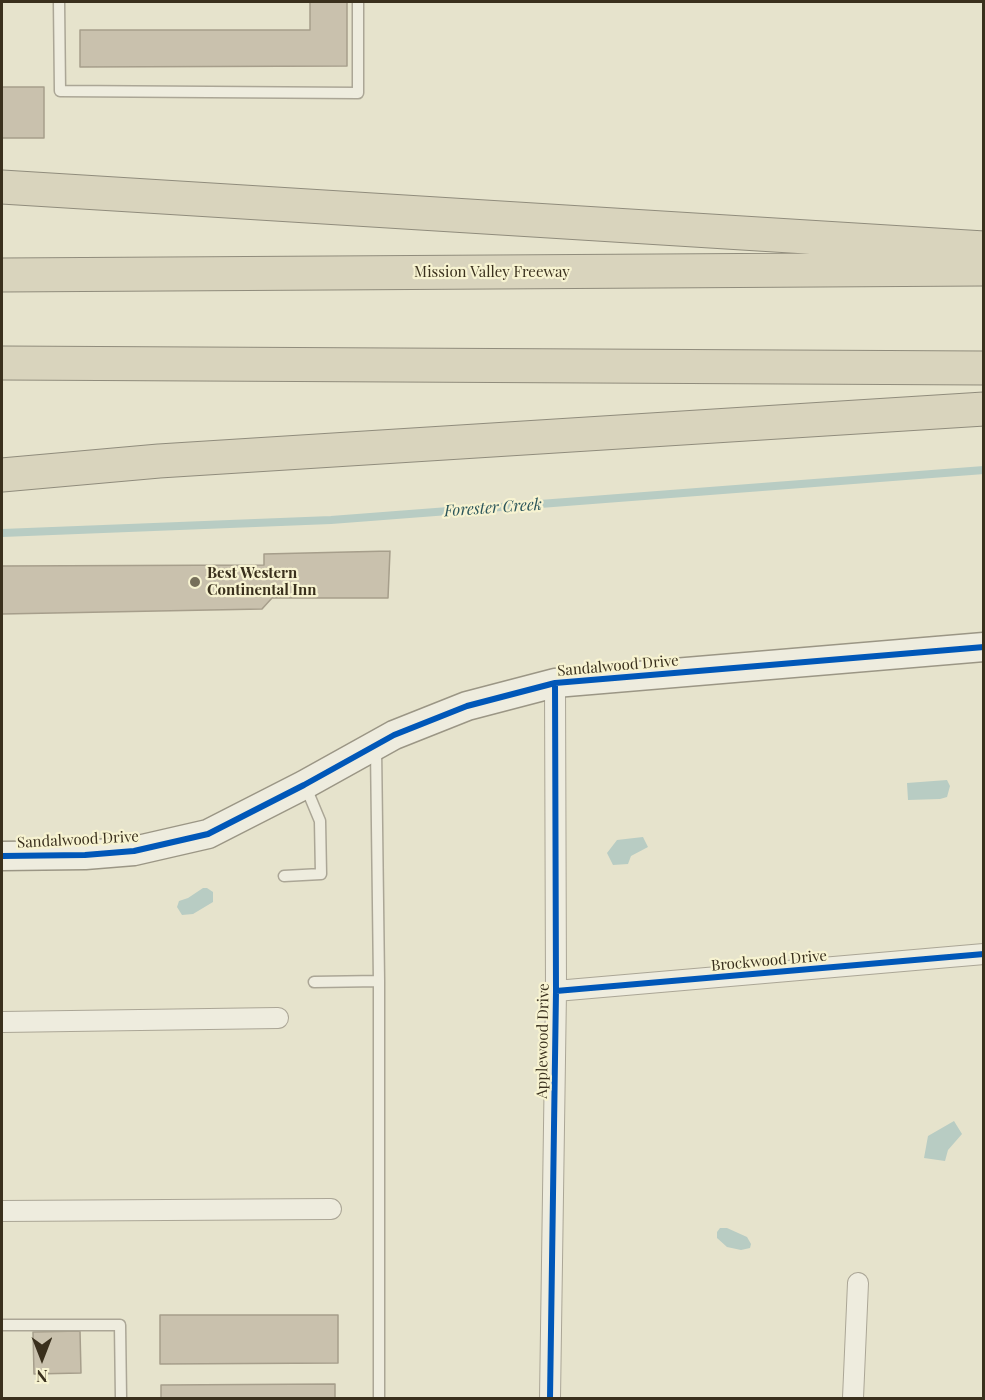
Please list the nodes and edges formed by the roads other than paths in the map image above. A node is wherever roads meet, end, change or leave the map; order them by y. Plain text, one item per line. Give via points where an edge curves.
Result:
1 (59, 2) edge
2 (358, 2) edge
3 (2, 187) edge
4 (984, 248) edge
5 (984, 269) edge
6 (2, 275) edge
7 (2, 363) edge
8 (984, 368) edge
9 (984, 409) edge
10 (2, 475) edge
11 (984, 647) edge
12 (555, 683) junction
13 (376, 745) junction
14 (304, 785) junction
15 (2, 856) edge
16 (284, 876) dead end
17 (984, 954) edge
18 (379, 981) junction
19 (314, 982) dead end
20 (556, 991) junction
21 (278, 1018) dead end
22 (2, 1023) edge
23 (331, 1209) dead end
24 (2, 1212) edge
25 (858, 1283) dead end
26 (2, 1325) edge
27 (121, 1398) edge
28 (380, 1398) edge
29 (550, 1398) edge
30 (853, 1398) edge

1 - 2 lane via 60,91 358,93
3 - 4 highway
5 - 6 highway, Mission Valley Freeway
7 - 8 highway
9 - 10 highway via 159,461
11 - 12 street, Sandalwood Drive
12 - 13 street, Sandalwood Drive via 467,706
12 - 20 street, Applewood Drive
13 - 14 street, Sandalwood Drive
13 - 18 lane
14 - 15 street, Sandalwood Drive via 208,834 134,851
14 - 16 lane via 320,821 321,874
17 - 20 street, Brockwood Drive
18 - 19 lane
18 - 28 lane
20 - 29 street, Applewood Drive
21 - 22 street
23 - 24 street
25 - 30 street
26 - 27 lane via 120,1325

